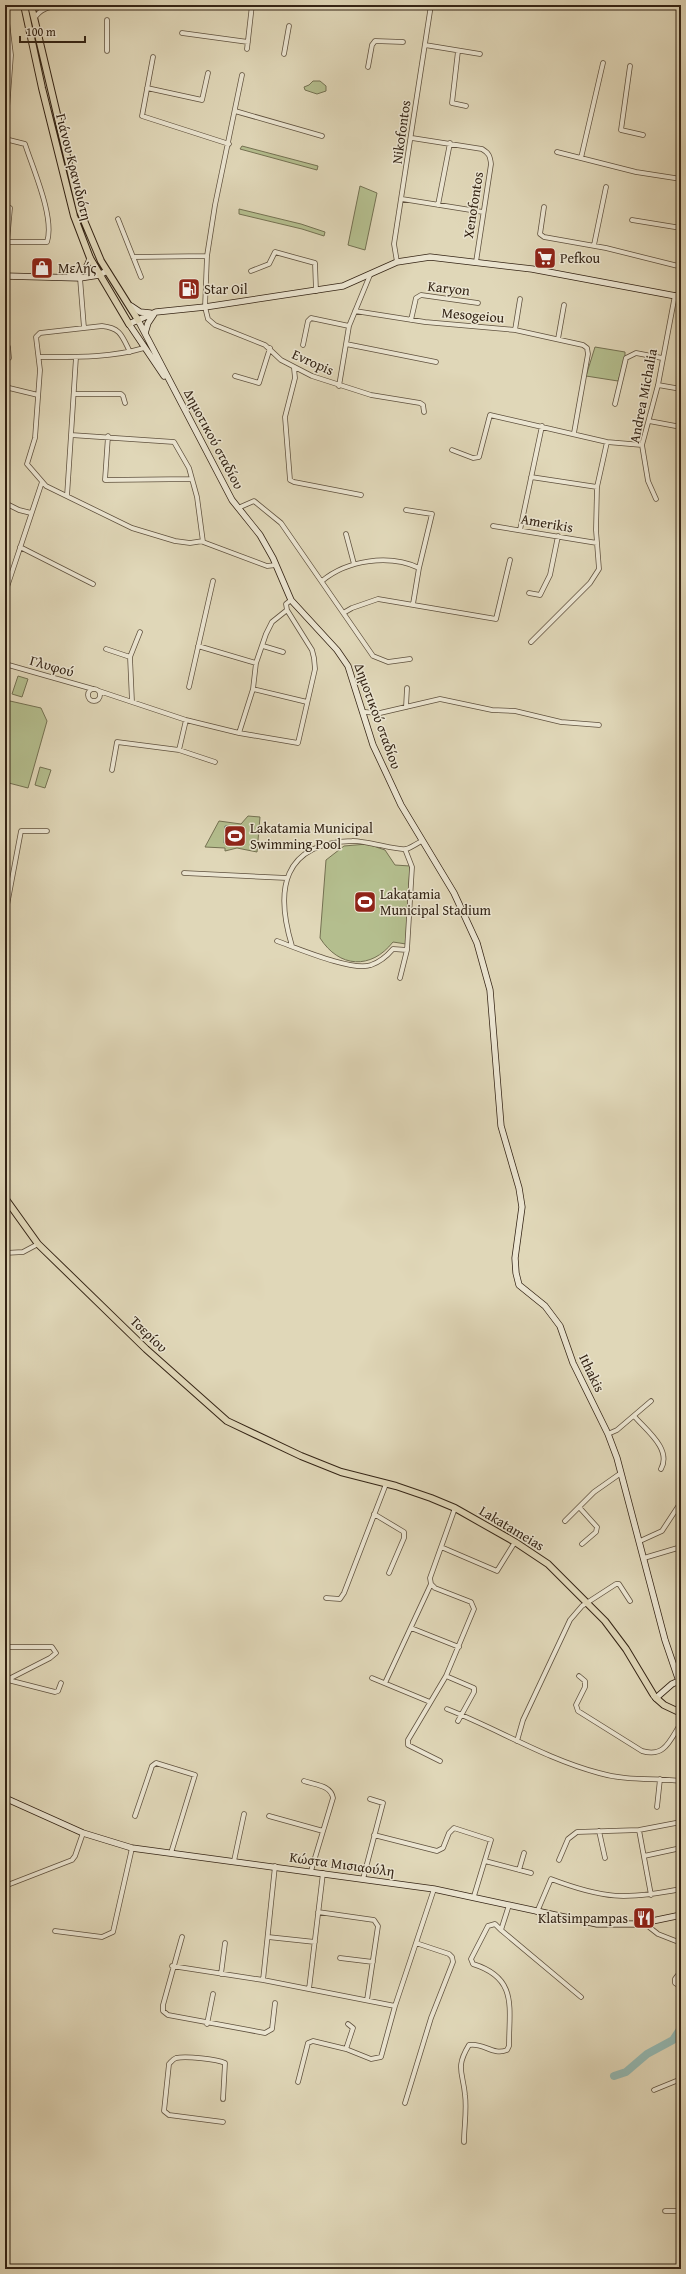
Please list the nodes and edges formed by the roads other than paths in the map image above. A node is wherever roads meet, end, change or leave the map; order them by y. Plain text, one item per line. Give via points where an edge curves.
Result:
1 (5, 5) edge
2 (24, 5) edge
3 (31, 5) edge
4 (34, 5) edge
5 (64, 5) edge
6 (252, 5) edge
7 (431, 5) edge
8 (44, 9) junction
9 (34, 20) junction
10 (108, 20) dead end
11 (289, 26) dead end
12 (182, 33) dead end
13 (248, 42) junction
14 (403, 42) dead end
15 (425, 45) junction
16 (247, 49) dead end
17 (107, 51) dead end
18 (458, 51) junction
19 (284, 54) dead end
20 (480, 54) dead end
21 (153, 57) dead end
22 (603, 63) dead end
23 (630, 66) dead end
24 (368, 67) dead end
25 (208, 73) dead end
26 (242, 75) dead end
27 (7, 78) edge
28 (147, 88) junction
29 (466, 106) dead end
30 (7, 109) dead end
31 (235, 111) junction
32 (643, 135) dead end
33 (322, 136) dead end
34 (412, 138) junction
35 (5, 139) edge
36 (229, 144) junction
37 (450, 144) junction
38 (557, 152) dead end
39 (581, 158) junction
40 (681, 179) edge
41 (606, 186) dead end
42 (402, 199) junction
43 (438, 205) junction
44 (544, 207) dead end
45 (10, 208) dead end
46 (483, 212) junction
47 (118, 219) dead end
48 (632, 220) dead end
49 (681, 228) edge
50 (6, 242) edge
51 (594, 245) junction
52 (207, 256) junction
53 (133, 257) junction
54 (90, 258) junction
55 (397, 262) junction
56 (476, 262) junction
57 (678, 266) dead end
58 (251, 270) dead end
59 (107, 271) junction
60 (99, 275) junction
61 (370, 275) junction
62 (5, 276) edge
63 (63, 276) junction
64 (141, 277) dead end
65 (80, 278) junction
66 (316, 290) junction
67 (675, 295) junction
68 (681, 296) edge
69 (520, 299) dead end
70 (128, 303) junction
71 (478, 303) dead end
72 (564, 305) dead end
73 (205, 307) junction
74 (355, 310) junction
75 (156, 312) junction
76 (138, 320) junction
77 (411, 320) junction
78 (129, 324) junction
79 (349, 326) junction
80 (84, 328) junction
81 (514, 330) junction
82 (146, 333) junction
83 (558, 339) junction
84 (346, 344) junction
85 (5, 345) edge
86 (303, 345) dead end
87 (144, 348) junction
88 (270, 348) junction
89 (130, 352) junction
90 (39, 357) junction
91 (76, 357) junction
92 (9, 358) dead end
93 (662, 358) junction
94 (436, 362) dead end
95 (294, 368) junction
96 (235, 376) dead end
97 (171, 384) junction
98 (658, 385) junction
99 (339, 386) junction
100 (5, 387) edge
101 (681, 389) edge
102 (74, 394) junction
103 (38, 395) junction
104 (124, 403) dead end
105 (615, 404) dead end
106 (424, 412) dead end
107 (649, 421) junction
108 (542, 426) junction
109 (681, 427) edge
110 (574, 433) junction
111 (70, 435) junction
112 (108, 436) junction
113 (607, 442) junction
114 (642, 445) junction
115 (452, 450) dead end
116 (531, 477) junction
117 (192, 479) junction
118 (42, 482) junction
119 (598, 487) junction
120 (361, 495) dead end
121 (67, 496) junction
122 (656, 499) dead end
123 (7, 504) dead end
124 (238, 508) junction
125 (406, 510) dead end
126 (31, 513) junction
127 (493, 526) dead end
128 (520, 530) junction
129 (346, 534) dead end
130 (558, 536) junction
131 (202, 540) junction
132 (597, 543) junction
133 (20, 547) junction
134 (510, 560) dead end
135 (354, 564) junction
136 (276, 566) junction
137 (419, 568) junction
138 (213, 581) dead end
139 (322, 581) junction
140 (93, 584) dead end
141 (5, 593) edge
142 (529, 593) dead end
143 (291, 600) junction
144 (413, 604) junction
145 (287, 610) junction
146 (345, 612) junction
147 (140, 632) dead end
148 (530, 642) dead end
149 (198, 646) junction
150 (263, 646) junction
151 (106, 649) dead end
152 (283, 652) dead end
153 (130, 657) junction
154 (410, 659) dead end
155 (256, 663) junction
156 (5, 664) edge
157 (189, 687) dead end
158 (407, 688) dead end
159 (93, 689) junction
160 (253, 689) junction
161 (99, 691) junction
162 (132, 702) junction
163 (307, 702) junction
164 (406, 707) junction
165 (364, 712) junction
166 (186, 720) junction
167 (599, 725) dead end
168 (238, 733) junction
169 (179, 750) junction
170 (215, 762) dead end
171 (112, 770) dead end
172 (47, 831) dead end
173 (422, 841) junction
174 (405, 849) junction
175 (184, 873) dead end
176 (287, 878) junction
177 (5, 892) edge
178 (11, 893) junction
179 (5, 916) edge
180 (277, 941) dead end
181 (292, 946) junction
182 (407, 950) junction
183 (400, 978) dead end
184 (499, 1085) joint
185 (5, 1198) edge
186 (38, 1244) junction
187 (5, 1253) edge
188 (651, 1401) dead end
189 (634, 1416) junction
190 (608, 1434) junction
191 (301, 1456) joint
192 (661, 1469) dead end
193 (621, 1473) junction
194 (386, 1484) junction
195 (681, 1502) edge
196 (579, 1507) junction
197 (455, 1508) junction
198 (374, 1514) junction
199 (566, 1521) dead end
200 (640, 1541) junction
201 (515, 1542) junction
202 (582, 1544) dead end
203 (441, 1547) junction
204 (681, 1547) edge
205 (644, 1558) junction
206 (389, 1573) dead end
207 (431, 1584) junction
208 (326, 1598) dead end
209 (630, 1601) dead end
210 (588, 1602) junction
211 (411, 1628) junction
212 (5, 1647) edge
213 (459, 1647) junction
214 (446, 1676) junction
215 (579, 1676) dead end
216 (372, 1678) dead end
217 (6, 1680) edge
218 (680, 1681) edge
219 (61, 1683) dead end
220 (385, 1683) junction
221 (654, 1696) junction
222 (430, 1702) junction
223 (447, 1709) dead end
224 (681, 1713) edge
225 (463, 1715) junction
226 (458, 1721) dead end
227 (681, 1723) edge
228 (518, 1741) junction
229 (440, 1761) dead end
230 (660, 1779) junction
231 (681, 1781) edge
232 (304, 1782) dead end
233 (5, 1798) edge
234 (370, 1799) dead end
235 (657, 1807) dead end
236 (244, 1814) dead end
237 (136, 1816) dead end
238 (269, 1816) dead end
239 (681, 1822) edge
240 (639, 1830) junction
241 (323, 1831) junction
242 (599, 1831) junction
243 (83, 1833) junction
244 (374, 1835) junction
245 (132, 1848) junction
246 (681, 1848) edge
247 (171, 1853) junction
248 (524, 1853) dead end
249 (644, 1856) junction
250 (605, 1858) dead end
251 (559, 1860) dead end
252 (234, 1861) junction
253 (485, 1861) junction
254 (275, 1866) junction
255 (519, 1870) junction
256 (311, 1871) junction
257 (323, 1873) junction
258 (531, 1873) dead end
259 (363, 1879) junction
260 (5, 1886) edge
261 (434, 1889) junction
262 (681, 1889) edge
263 (651, 1895) junction
264 (474, 1896) junction
265 (509, 1905) junction
266 (318, 1912) junction
267 (537, 1912) junction
268 (681, 1915) edge
269 (644, 1923) junction
270 (502, 1930) junction
271 (55, 1931) dead end
272 (182, 1937) dead end
273 (268, 1937) junction
274 (315, 1942) junction
275 (225, 1943) dead end
276 (416, 1943) junction
277 (681, 1943) edge
278 (340, 1958) dead end
279 (373, 1962) junction
280 (172, 1966) junction
281 (681, 1971) edge
282 (221, 1974) junction
283 (263, 1980) junction
284 (681, 1987) edge
285 (309, 1989) junction
286 (213, 1994) dead end
287 (582, 1997) dead end
288 (367, 2000) junction
289 (275, 2003) dead end
290 (395, 2006) junction
291 (207, 2024) junction
292 (348, 2024) dead end
293 (346, 2049) junction
294 (681, 2078) edge
295 (298, 2082) dead end
296 (654, 2090) dead end
297 (223, 2099) dead end
298 (405, 2103) dead end
299 (223, 2122) dead end
300 (464, 2142) dead end
301 (665, 2211) dead end
302 (681, 2211) edge

1 - 27 street via 11,55
2 - 54 main road, Γιάνου Κρανιδιότη via 67,191
3 - 9 main road, Γιάνου Κρανιδιότη
4 - 8 street
5 - 8 street
6 - 13 street
7 - 15 street, Nikofontos
8 - 9 street
9 - 59 main road, Γιάνου Κρανιδιότη via 80,211
10 - 17 street
11 - 19 street
12 - 13 street
13 - 16 street
14 - 24 street via 375,41
15 - 18 street
15 - 34 street, Nikofontos
18 - 20 street
18 - 29 street via 452,103
21 - 28 street
22 - 39 street
23 - 32 street via 621,130
25 - 28 street via 202,100
26 - 31 street
27 - 30 street
28 - 36 street via 142,116
31 - 33 street
31 - 36 street
34 - 37 street
34 - 42 street, Nikofontos
35 - 50 street via 25,144 42,193 50,233 47,242
36 - 52 street
37 - 43 street
37 - 46 street, Xenofontos via 488,152 491,164
38 - 39 street
39 - 40 street via 636,172
41 - 51 street
42 - 43 street
42 - 55 street, Nikofontos via 394,244
43 - 46 street
44 - 51 street via 540,234 544,237
45 - 50 street
46 - 56 street, Xenofontos
47 - 53 street
48 - 49 street
51 - 57 street
52 - 53 street
52 - 73 street
53 - 64 street
54 - 60 main road, Γιάνου Κρανιδιότη
54 - 63 main road via 85,270 80,274
55 - 56 main road via 430,257
55 - 61 main road
56 - 67 main road via 561,274
58 - 66 street via 269,264 275,252 315,263
59 - 60 main road
59 - 70 main road, Γιάνου Κρανιδιότη
60 - 65 main road
60 - 78 main road, Γιάνου Κρανιδιότη
61 - 66 main road via 343,286
61 - 74 street
62 - 63 main road
63 - 65 main road
65 - 80 street
66 - 73 main road
67 - 68 main road
67 - 93 street, Andrea Michalia
69 - 81 street
70 - 75 main road via 140,312
70 - 76 main road, Γιάνου Κρανιδιότη
71 - 77 street, Karyon via 421,295 416,298
72 - 83 street
73 - 75 main road
73 - 88 street, Evropis via 211,323
74 - 77 street, Mesogeiou
74 - 79 street
75 - 76 main road
75 - 82 main road via 148,323
76 - 78 main road
76 - 82 main road
77 - 81 street, Mesogeiou
78 - 87 main road
79 - 84 street
79 - 86 street via 311,318 308,321
80 - 89 street via 111,327 121,333
80 - 90 street via 40,333 36,337
81 - 83 street, Mesogeiou
82 - 97 main road
83 - 110 street, Mesogeiou via 583,344 587,348
84 - 94 street
84 - 99 street
85 - 92 street via 8,347
87 - 89 street
87 - 97 main road
88 - 95 street, Evropis via 280,360
88 - 96 street via 259,383
89 - 91 street
90 - 91 street
90 - 103 street
91 - 102 street
93 - 98 street, Andrea Michalia
93 - 105 street via 636,353 626,358
95 - 99 street, Evropis
95 - 120 street via 295,378 285,417 290,480
97 - 124 main road, Δημοτικού σταδίου
98 - 101 street
98 - 107 street, Andrea Michalia
99 - 106 street, Evropis via 420,403
100 - 103 street
102 - 104 street via 121,394
102 - 111 street
103 - 118 street via 35,438 27,464
107 - 109 street
107 - 114 street, Andrea Michalia
108 - 110 street
108 - 115 street via 490,415 479,457 474,458
108 - 116 street
110 - 113 street
111 - 112 street
111 - 121 street
112 - 117 street via 174,442 189,468
112 - 117 street via 105,480
113 - 114 street
113 - 119 street
114 - 122 street, Andrea Michalia via 648,481
116 - 119 street
116 - 128 street
117 - 131 street via 197,497
118 - 121 street
118 - 126 street
119 - 132 street
121 - 131 street via 132,528 160,538 190,543
123 - 126 street
124 - 136 main road, Δημοτικού σταδίου via 260,535
124 - 139 street via 254,501 274,516
125 - 137 street via 432,514
126 - 133 street
127 - 128 street, Amerikis
128 - 130 street, Amerikis
129 - 135 street
130 - 132 street, Amerikis
130 - 142 street via 550,575 540,595
131 - 136 street via 268,566
132 - 148 street via 599,569 590,583
133 - 140 street
133 - 141 street
134 - 144 street via 496,619
135 - 137 street via 380,560
135 - 139 street via 329,575
136 - 143 main road, Δημοτικού σταδίου
137 - 144 street
138 - 149 street
139 - 146 street
143 - 145 street via 286,604
143 - 165 main road, Δημοτικού σταδίου via 348,666
144 - 146 street via 378,599
145 - 150 street via 269,627
145 - 163 street via 312,650 315,670
146 - 154 street via 373,656 388,662
147 - 153 street
149 - 155 street
149 - 157 street
150 - 152 street
150 - 155 street
151 - 153 street
153 - 162 street
155 - 160 street
156 - 159 street, Γλυφού
158 - 164 street
159 - 161 street
159 - 161 street via 87,696 91,701 98,701
160 - 163 street
160 - 168 street
161 - 162 street
162 - 166 street
163 - 168 street via 298,743
164 - 165 street via 380,713
164 - 167 street via 440,700 561,722
165 - 173 main road, Δημοτικού σταδίου via 373,745
166 - 168 street
166 - 169 street
169 - 170 street
169 - 171 street via 117,742
172 - 178 street via 21,832
173 - 174 street
173 - 184 main road, Δημοτικού σταδίου via 454,893 478,943 490,990
174 - 176 street via 352,841 327,844 302,854 294,863
174 - 182 street via 412,867
175 - 176 street
176 - 181 street via 284,895 285,913
177 - 178 street
178 - 179 street
180 - 181 street
181 - 182 street via 355,968 370,966 382,960 393,949
182 - 183 street
184 - 190 main road, Ithakis via 501,1126 522,1207 515,1258 520,1285 545,1306 560,1326 580,1380
185 - 186 main road, Τσερίου
186 - 187 street via 23,1252
186 - 191 main road, Τσερίου via 213,1410 240,1428
188 - 189 street
189 - 190 street
189 - 192 street via 661,1446 664,1463
190 - 193 main road, Ithakis
191 - 194 main road, Lakatameias via 360,1478
193 - 196 street via 594,1492
193 - 200 main road, Ithakis
194 - 197 main road, Lakatameias
194 - 198 street
195 - 200 street via 662,1531
196 - 199 street
196 - 202 street via 597,1527 596,1532
197 - 201 main road, Lakatameias
197 - 203 street
198 - 206 street via 404,1532 404,1538
198 - 208 street via 344,1593 340,1599
200 - 205 main road, Ithakis
201 - 203 street via 497,1571
201 - 210 main road, Lakatameias via 548,1564
203 - 207 street via 430,1578
204 - 205 street
205 - 218 main road, Ithakis via 665,1640
207 - 211 street
207 - 213 street via 474,1605
209 - 210 street via 619,1584
210 - 221 main road, Lakatameias via 613,1630
210 - 228 street via 573,1616 561,1635 523,1720
211 - 213 street
211 - 220 street
212 - 217 street via 45,1646 56,1650 50,1658
213 - 214 street
214 - 222 street
214 - 225 street via 474,1688
215 - 227 street via 585,1681 586,1687 576,1706 578,1711 642,1751 652,1754 660,1752
216 - 220 street
217 - 219 street via 55,1692
218 - 221 main road
220 - 222 street
221 - 224 main road via 664,1705
222 - 229 street via 408,1740 408,1745
223 - 225 street
225 - 226 street
225 - 228 street
228 - 230 street via 600,1774 631,1779
230 - 231 street
230 - 235 street
232 - 241 street via 328,1788 332,1792 333,1798
233 - 243 main road, Κώστα Μισιαούλη
234 - 244 street via 383,1803
236 - 252 street
237 - 247 street via 152,1766 156,1763 195,1774
238 - 241 street
239 - 240 street
240 - 242 street
240 - 249 street
241 - 256 street
242 - 250 street
242 - 251 street via 577,1832 572,1835
243 - 245 main road, Κώστα Μισιαούλη
243 - 260 street via 72,1860
244 - 253 street via 441,1850 449,1833 457,1828 492,1840
244 - 259 street
245 - 247 main road, Κώστα Μισιαούλη
245 - 271 street via 113,1932 102,1937
246 - 249 street
247 - 252 main road, Κώστα Μισιαούλη
248 - 255 street
249 - 263 street
252 - 254 main road, Κώστα Μισιαούλη
253 - 255 street
253 - 264 street
254 - 256 main road, Κώστα Μισιαούλη
254 - 273 street
255 - 258 street
256 - 257 main road, Κώστα Μισιαούλη
257 - 259 main road, Κώστα Μισιαούλη
257 - 266 street
259 - 261 main road, Κώστα Μισιαούλη
261 - 264 main road, Κώστα Μισιαούλη
261 - 276 street
262 - 263 street
263 - 267 street via 628,1898 608,1896 583,1891 551,1879
264 - 265 main road, Κώστα Μισιαούλη
265 - 267 main road, Κώστα Μισιαούλη
265 - 270 street
266 - 274 street
266 - 279 street via 374,1920 378,1926
267 - 269 main road, Κώστα Μισιαούλη via 607,1925
268 - 269 main road, Κώστα Μισιαούλη
269 - 277 street via 658,1934
270 - 287 street
270 - 300 street via 495,1924 488,1926 471,1959 473,1964 498,1977 508,1992 509,2046 507,2050 496,2052 477,2043 469,2045 463,2055 460,2072 465,2096
272 - 280 street
273 - 274 street
273 - 283 street
274 - 285 street
275 - 282 street
276 - 290 street
276 - 298 street via 449,1954 452,1962 431,2018
278 - 279 street
279 - 288 street
280 - 282 street
280 - 291 street via 163,2011 168,2015
281 - 284 street via 675,1983
282 - 283 street
283 - 285 street
285 - 288 street
286 - 291 street
288 - 290 street
289 - 291 street via 272,2029 269,2032 252,2032
290 - 293 street via 381,2057 371,2059
292 - 293 street via 352,2032
293 - 295 street via 313,2041 308,2043
294 - 296 street
297 - 299 street via 225,2063 176,2058 169,2064 164,2111 169,2115
301 - 302 street

